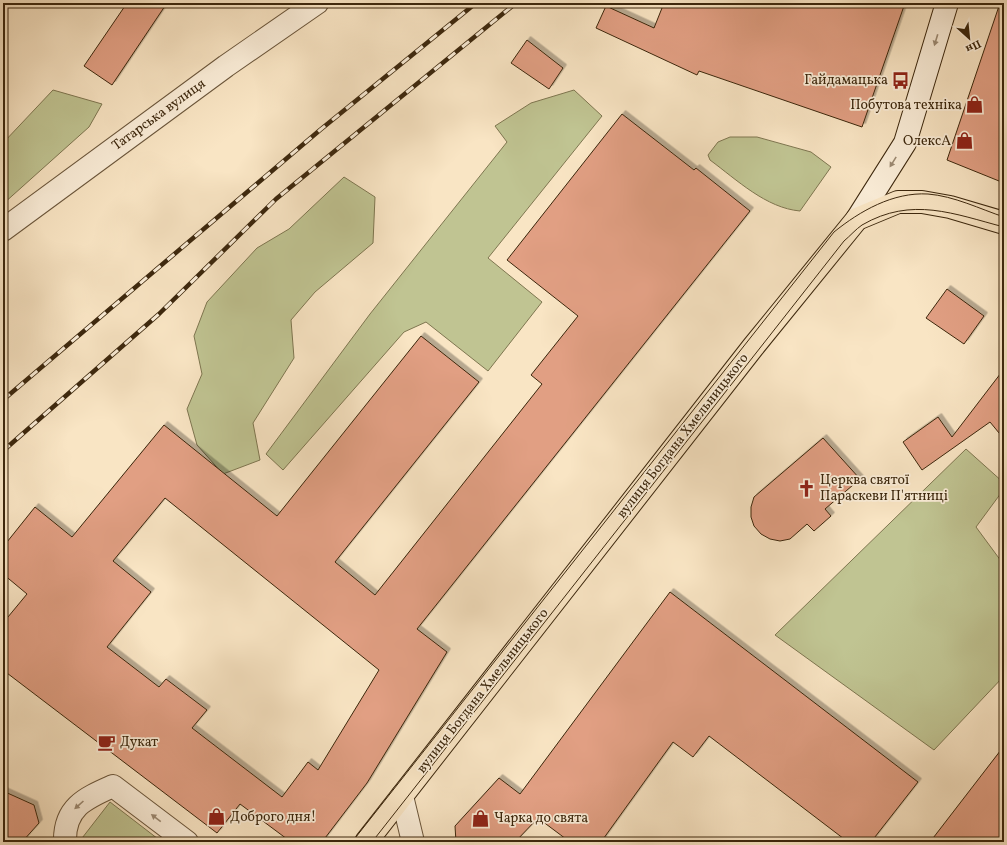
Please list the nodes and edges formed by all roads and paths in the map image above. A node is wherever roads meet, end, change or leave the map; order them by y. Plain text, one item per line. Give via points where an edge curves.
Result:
1 (317, 3) edge
2 (947, 3) edge
3 (857, 219) junction
4 (1004, 223) edge
5 (3, 230) edge
6 (402, 796) junction
7 (66, 834) edge
8 (50, 842) edge
9 (187, 842) edge
10 (366, 842) edge
11 (413, 842) edge

1 - 5 street, Татарська вулиця via 226,66
2 -> 3 street, вулиця Богдана Хмельницького via 905,143
3 - 4 main road via 898,202 922,202 950,207
3 - 6 main road, вулиця Богдана Хмельницького via 748,353
6 - 10 main road, вулиця Богдана Хмельницького
6 - 11 street
7 - 8 street
9 -> 7 street via 113,786 75,808

